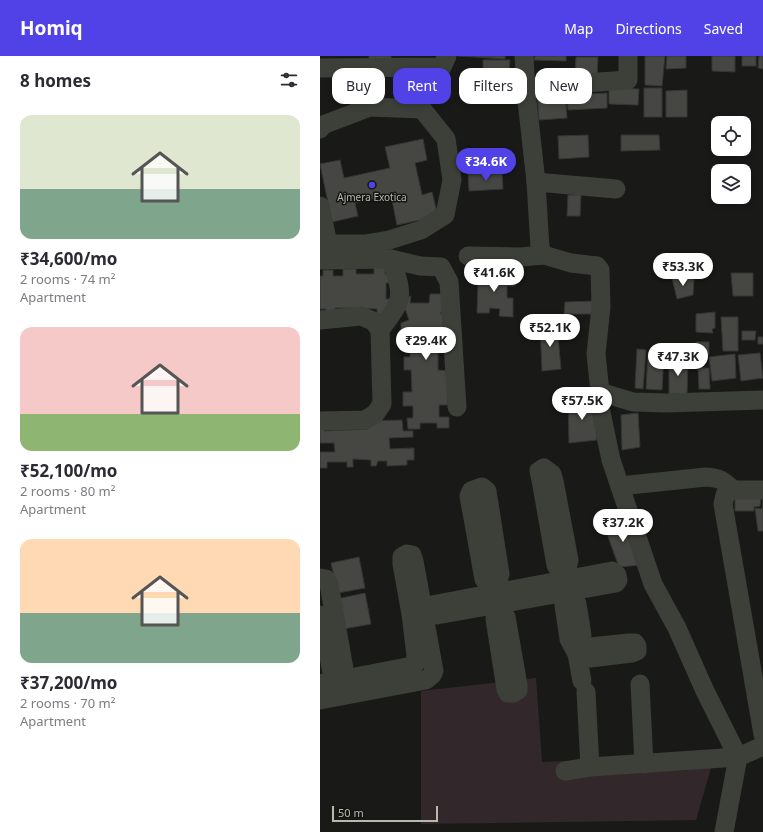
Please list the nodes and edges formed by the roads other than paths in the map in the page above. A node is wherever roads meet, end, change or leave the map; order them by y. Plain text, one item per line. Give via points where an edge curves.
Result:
1 (447, 56) edge
2 (524, 56) edge
3 (628, 56) edge
4 (320, 68) edge
5 (524, 68) edge
6 (527, 86) edge
7 (527, 103) edge
8 (320, 129) edge
9 (536, 182) junction
10 (616, 189) dead end
11 (320, 206) edge
12 (323, 249) edge
13 (544, 255) junction
14 (468, 256) dead end
15 (391, 259) junction
16 (320, 320) edge
17 (380, 330) junction
18 (600, 392) junction
19 (763, 400) edge
20 (457, 407) dead end
21 (320, 421) edge
22 (620, 486) junction
23 (733, 490) junction
24 (763, 490) edge
25 (320, 578) edge
26 (418, 613) junction
27 (320, 615) edge
28 (415, 664) junction
29 (432, 675) junction
30 (320, 684) edge
31 (640, 684) dead end
32 (340, 688) junction
33 (320, 700) edge
34 (763, 734) edge
35 (763, 746) edge
36 (738, 757) junction
37 (644, 764) junction
38 (590, 767) junction
39 (565, 771) dead end
40 (724, 832) edge

1 - 4 street via 442,66
2 - 5 street
3 - 6 street via 628,80
7 - 9 street
8 - 12 street via 323,125 370,107 422,109 446,139 452,180 444,215 420,230 389,240
9 - 10 street
9 - 13 street via 540,248
11 - 12 street
12 - 15 street
13 - 14 street
13 - 18 street via 571,263 597,266 600,270 601,307 596,354
15 - 17 street via 398,280 398,304
15 - 20 street via 420,266 441,267 449,282
16 - 17 street via 361,316 373,321
17 - 21 street via 382,404 375,414 365,420
18 - 19 street via 633,402
18 - 22 street via 597,393 611,460
22 - 23 street via 706,477 724,481
22 - 36 street via 653,584 677,628
23 - 24 street
23 - 34 street via 725,495 723,504
25 - 32 street via 326,579 329,584 344,669
26 - 28 street
26 - 29 street via 434,671
26 - 38 street via 432,605 495,599 566,585 577,604 582,635 577,654 584,686
27 - 32 street via 332,674
28 - 29 street
28 - 32 street
29 - 32 street via 422,681
30 - 32 street
31 - 37 street
32 - 33 street
35 - 36 street
36 - 37 street
36 - 40 street
37 - 38 street
38 - 39 street

